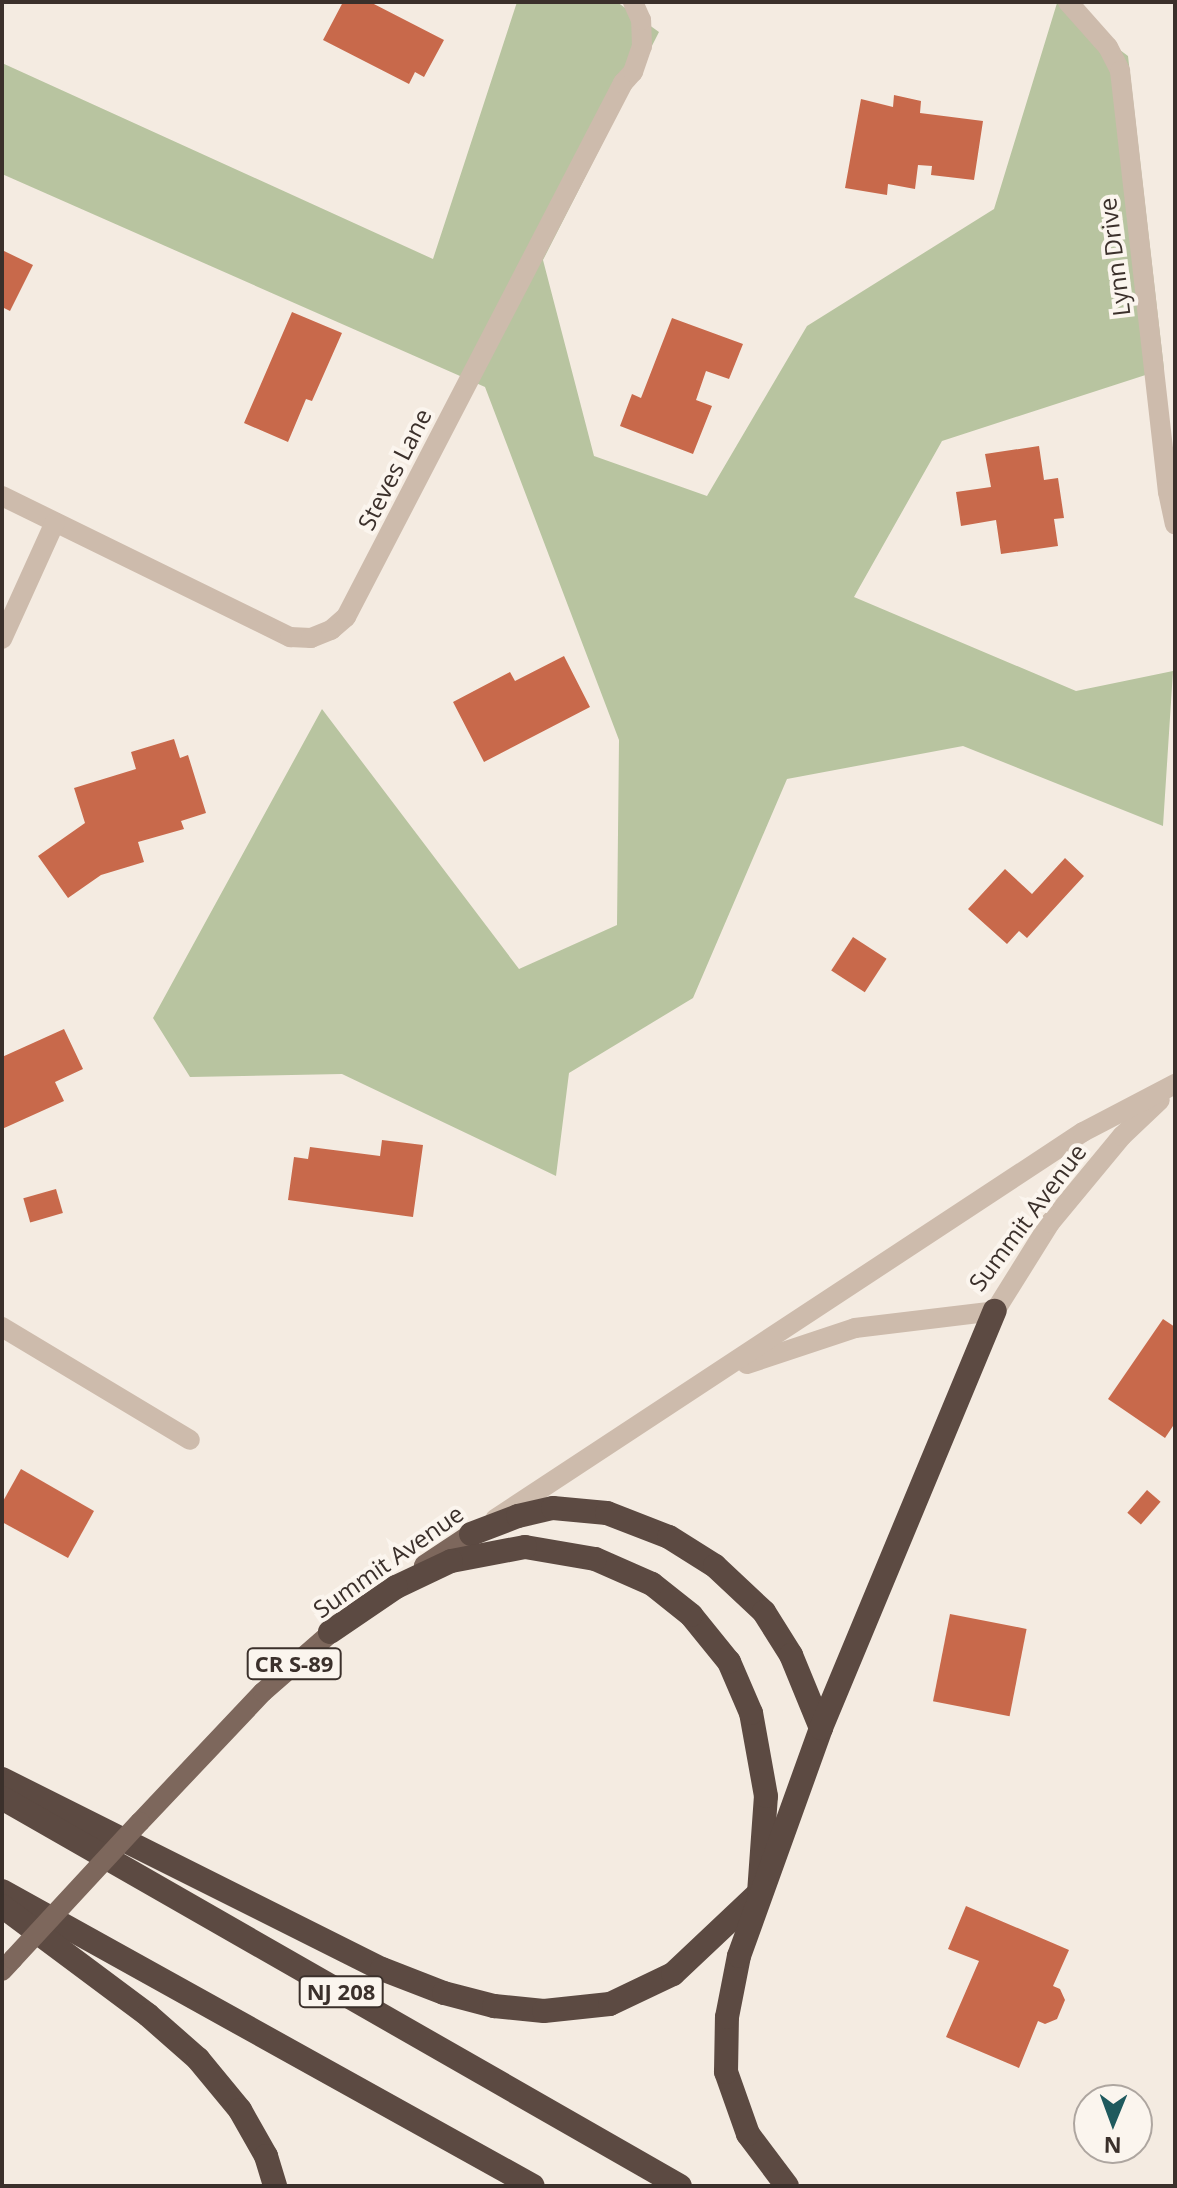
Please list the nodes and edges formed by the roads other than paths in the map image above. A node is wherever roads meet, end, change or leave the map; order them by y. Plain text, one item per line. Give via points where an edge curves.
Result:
1 (633, 2) edge
2 (1068, 2) edge
3 (2, 496) edge
4 (55, 522) junction
5 (1175, 524) edge
6 (2, 639) edge
7 (1175, 1084) edge
8 (995, 1311) junction
9 (2, 1327) edge
10 (711, 1380) junction
11 (190, 1440) dead end
12 (471, 1534) junction
13 (330, 1632) junction
14 (821, 1728) junction
15 (2, 1779) edge
16 (2, 1798) edge
17 (2, 1891) edge
18 (759, 1893) junction
19 (2, 1906) edge
20 (8, 1965) edge
21 (275, 2186) edge
22 (533, 2186) edge
23 (680, 2186) edge
24 (787, 2186) edge

1 - 4 street, Steves Lane via 641,20 642,46 633,72 346,617 311,638 290,637
2 - 5 street, Lynn Drive via 1108,47 1120,71
3 - 4 street, Steves Lane
4 - 6 street
7 - 8 street, Summit Avenue / CR S-89 via 1122,1136 1050,1223
7 - 10 street, Summit Avenue / CR S-89 via 1083,1132 840,1289
8 - 10 street, Summit Avenue / CR S-89 via 855,1328 781,1350
8 - 14 highway
9 - 11 street
10 - 12 street, Summit Avenue / CR S-89
12 - 13 main road, Summit Avenue / CR S-89
12 - 14 highway via 553,1508 607,1513 669,1537 715,1566 764,1612 791,1655
13 - 18 highway via 396,1587 451,1561 525,1547 595,1559 652,1584 691,1615 729,1662 751,1713 766,1796
13 - 20 main road, Summit Avenue / CR S-89, bridge via 263,1692
14 - 18 highway
15 - 18 highway via 382,1969 494,2006 544,2011 610,2004 673,1974
16 - 23 highway, NJ 208
17 - 22 highway
18 - 24 highway via 727,2017 726,2072 748,2134
19 - 21 highway via 198,2059 240,2110 266,2156

